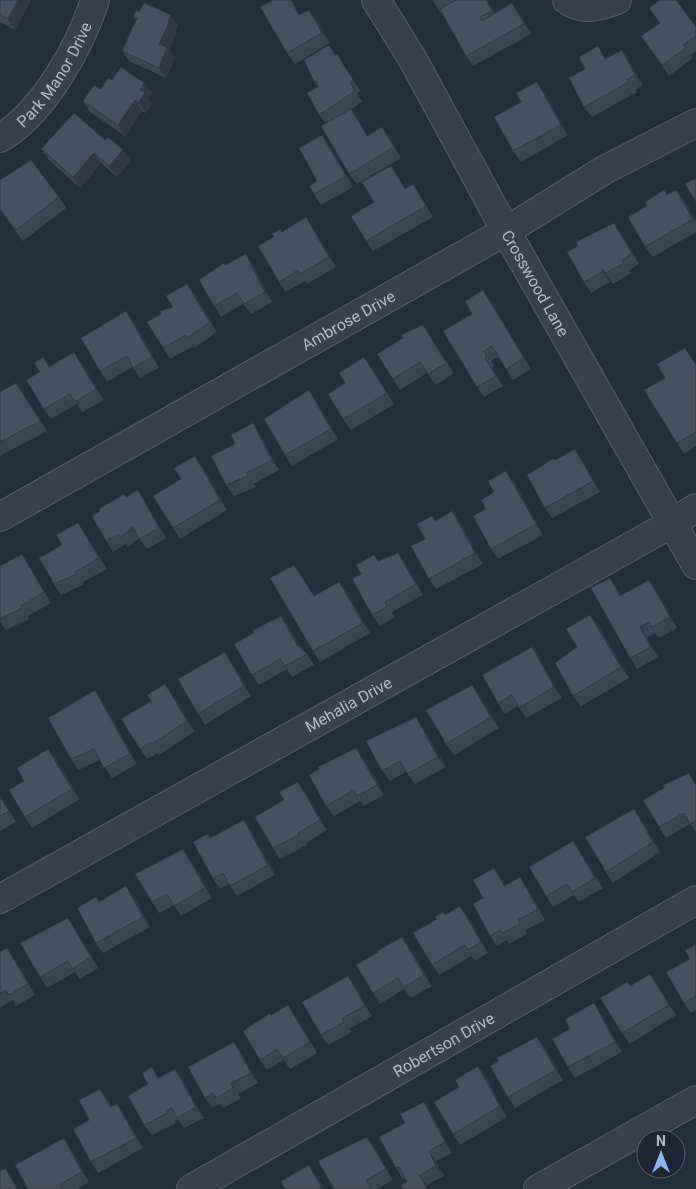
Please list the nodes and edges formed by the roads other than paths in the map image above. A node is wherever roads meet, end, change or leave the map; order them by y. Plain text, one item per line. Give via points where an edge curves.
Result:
1 (95, 0) edge
2 (376, 0) edge
3 (567, 0) edge
4 (617, 0) edge
5 (696, 124) edge
6 (0, 138) edge
7 (506, 231) junction
8 (696, 508) edge
9 (0, 517) edge
10 (671, 524) junction
11 (696, 565) edge
12 (0, 899) edge
13 (696, 900) edge
14 (696, 1100) edge
15 (192, 1189) edge
16 (538, 1189) edge

1 - 6 street, Park Manor Drive via 56,82 15,130
2 - 7 street, Crosswood Lane via 412,58
3 - 4 street via 575,6 597,7
5 - 7 street, Ambrose Drive via 606,169
7 - 9 street, Ambrose Drive
7 - 10 street, Crosswood Lane
8 - 10 street, Mehalia Drive
10 - 11 street, Crosswood Lane
10 - 12 street, Mehalia Drive
13 - 15 street, Robertson Drive
14 - 16 street

